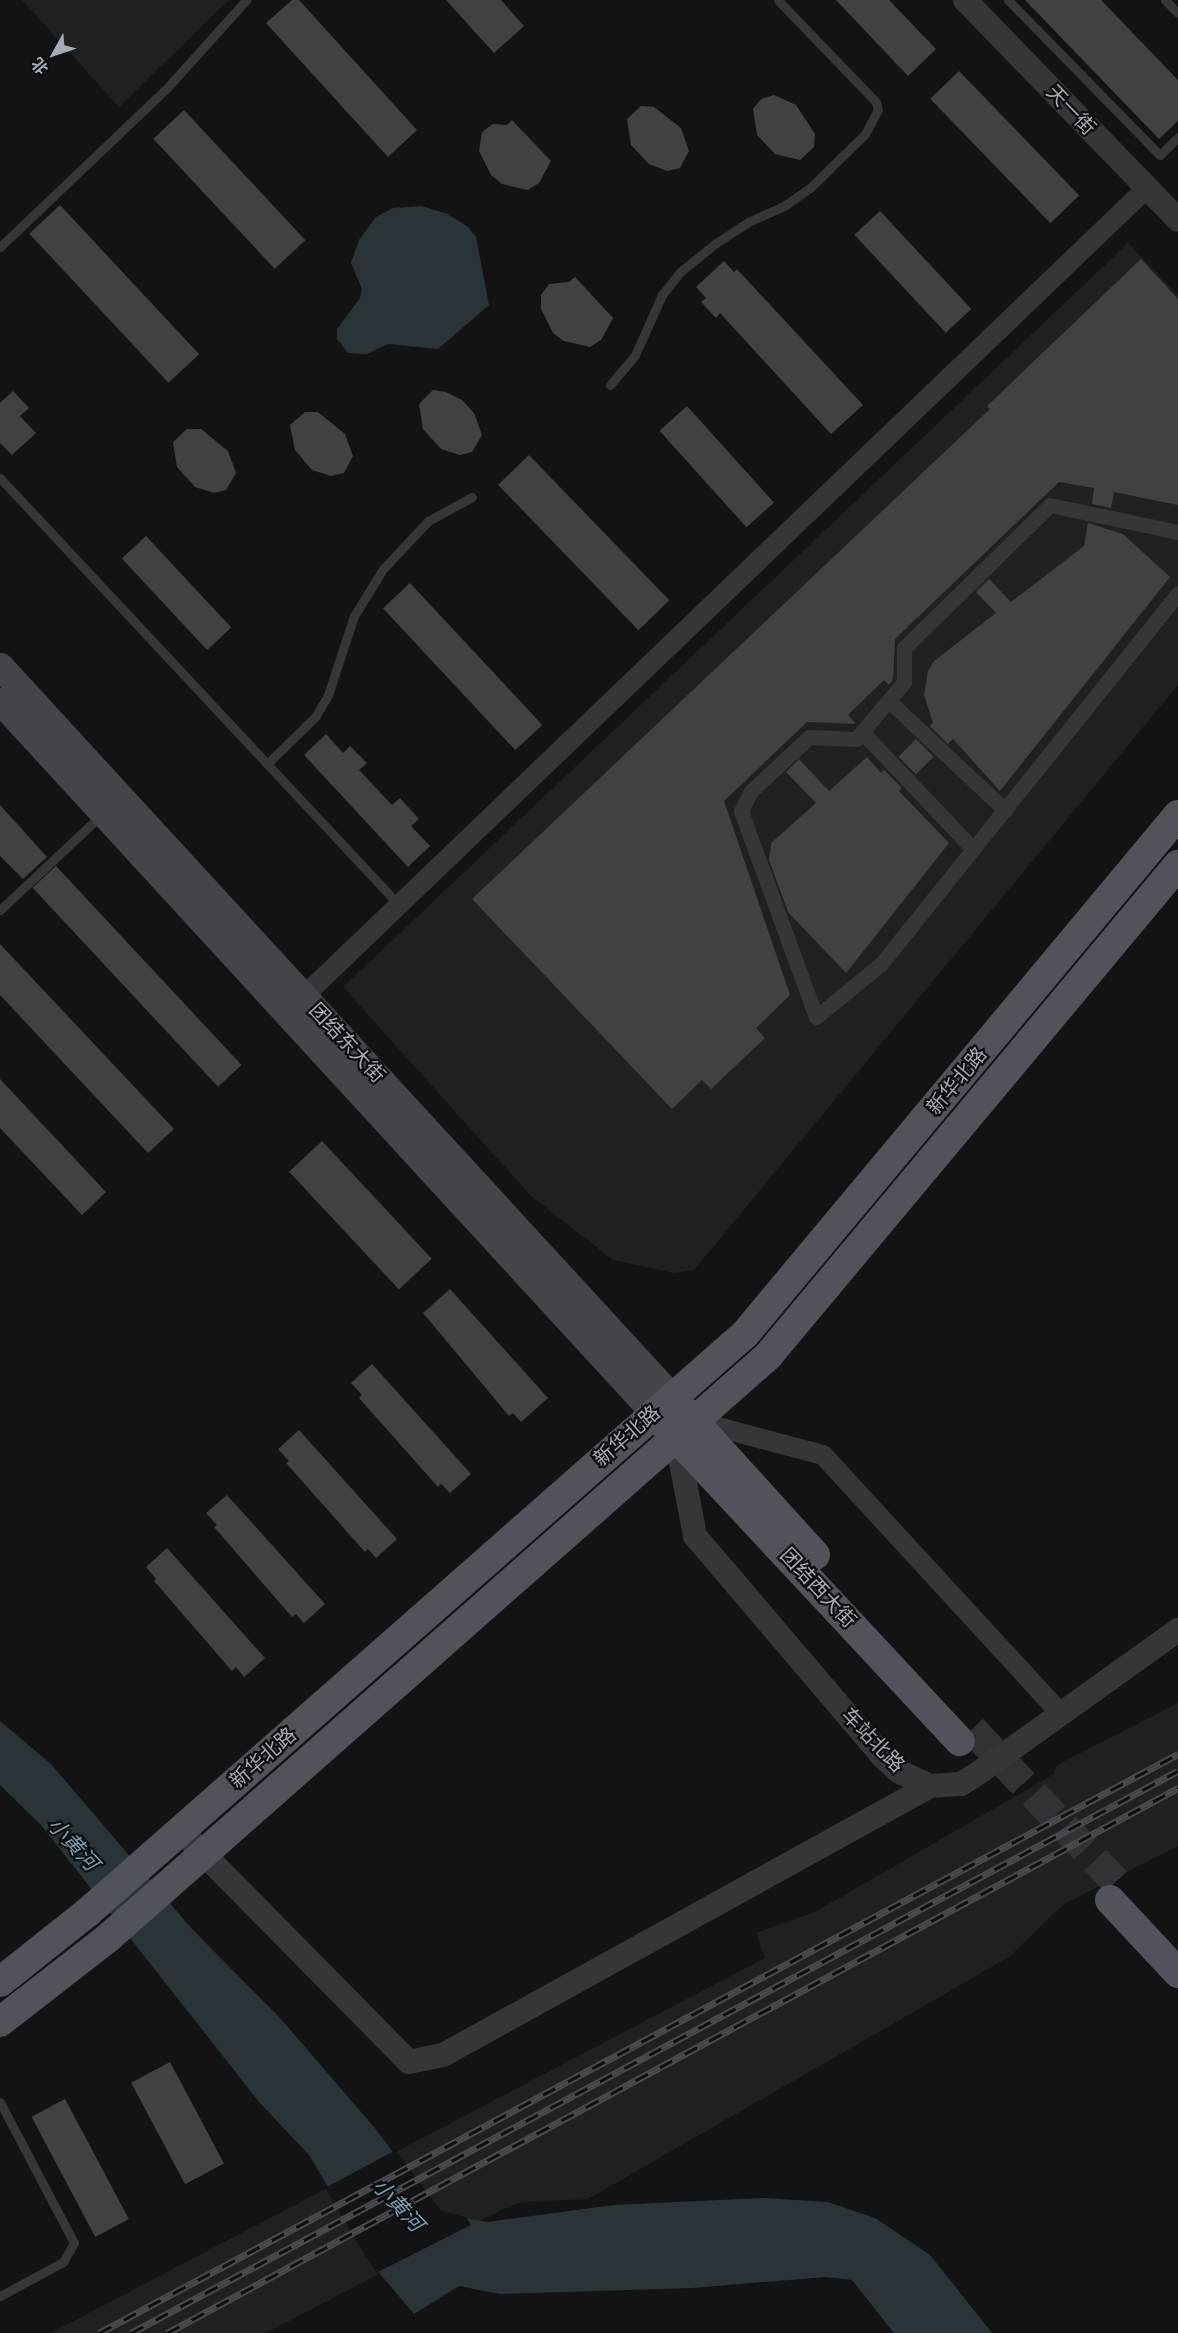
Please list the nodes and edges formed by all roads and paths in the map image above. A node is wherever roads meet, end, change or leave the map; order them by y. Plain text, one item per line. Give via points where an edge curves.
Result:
1 (246, 0) edge
2 (777, 0) edge
3 (965, 0) edge
4 (1008, 0) edge
5 (1165, 0) edge
6 (1178, 13) edge
7 (1178, 137) edge
8 (1147, 188) junction
9 (1178, 220) edge
10 (0, 247) edge
11 (610, 385) dead end
12 (0, 478) edge
13 (472, 497) dead end
14 (1178, 532) edge
15 (1178, 593) edge
16 (0, 666) edge
17 (0, 701) edge
18 (890, 702) junction
19 (862, 732) junction
20 (268, 763) junction
21 (1005, 810) junction
22 (103, 813) junction
23 (1178, 815) edge
24 (973, 849) junction
25 (1178, 865) edge
26 (399, 905) junction
27 (0, 910) edge
28 (304, 996) junction
29 (663, 1405) junction
30 (685, 1428) junction
31 (1178, 1630) edge
32 (1060, 1713) junction
33 (966, 1735) tunnel mouth
34 (930, 1786) junction
35 (180, 1830) junction
36 (203, 1853) junction
37 (1178, 1948) edge
38 (1178, 1973) edge
39 (0, 1982) edge
40 (0, 2022) edge
41 (0, 2102) edge
42 (0, 2296) edge

1 - 10 lane via 166,89
2 - 11 lane via 876,102 878,110 864,134 810,188 784,206 748,222 680,272 662,295 635,355
3 - 8 street, 天一街
4 - 7 lane via 1160,155
5 - 6 lane
8 - 9 street, 天一街
8 - 26 street
12 - 20 lane
13 - 20 lane via 428,521 383,569 354,616 328,695 315,717
14 - 18 street via 1050,505 904,648 904,682
15 - 21 street
16 - 28 main road, 团结东大街
17 - 22 main road, 团结东大街
18 - 19 street
18 - 21 street
19 - 24 street
19 - 24 street via 856,739 809,737 751,791 741,811 816,1017 881,964
20 - 26 lane
21 - 24 street
22 - 27 lane
22 - 29 main road, 团结东大街
23 - 29 main road, 新华北路 via 745,1334
25 - 30 main road, 新华北路 via 768,1356
26 - 28 street
28 - 29 main road, 团结东大街
29 - 30 main road, 团结东大街
29 - 35 main road, 新华北路
30 - 32 street via 824,1455
30 - 33 main road, 团结西大街
30 - 34 street, 车站北路 via 695,1536 882,1756 898,1771
30 - 36 main road, 新华北路
31 - 32 street, 车站北路
32 - 34 street, 车站北路 via 961,1784
34 - 36 street via 443,2055 409,2062
35 - 36 street
35 - 39 main road, 新华北路 via 88,1912
36 - 40 main road, 新华北路 via 109,1937
37 - 38 main road via 1117,1895
41 - 42 lane via 74,2243 63,2262

